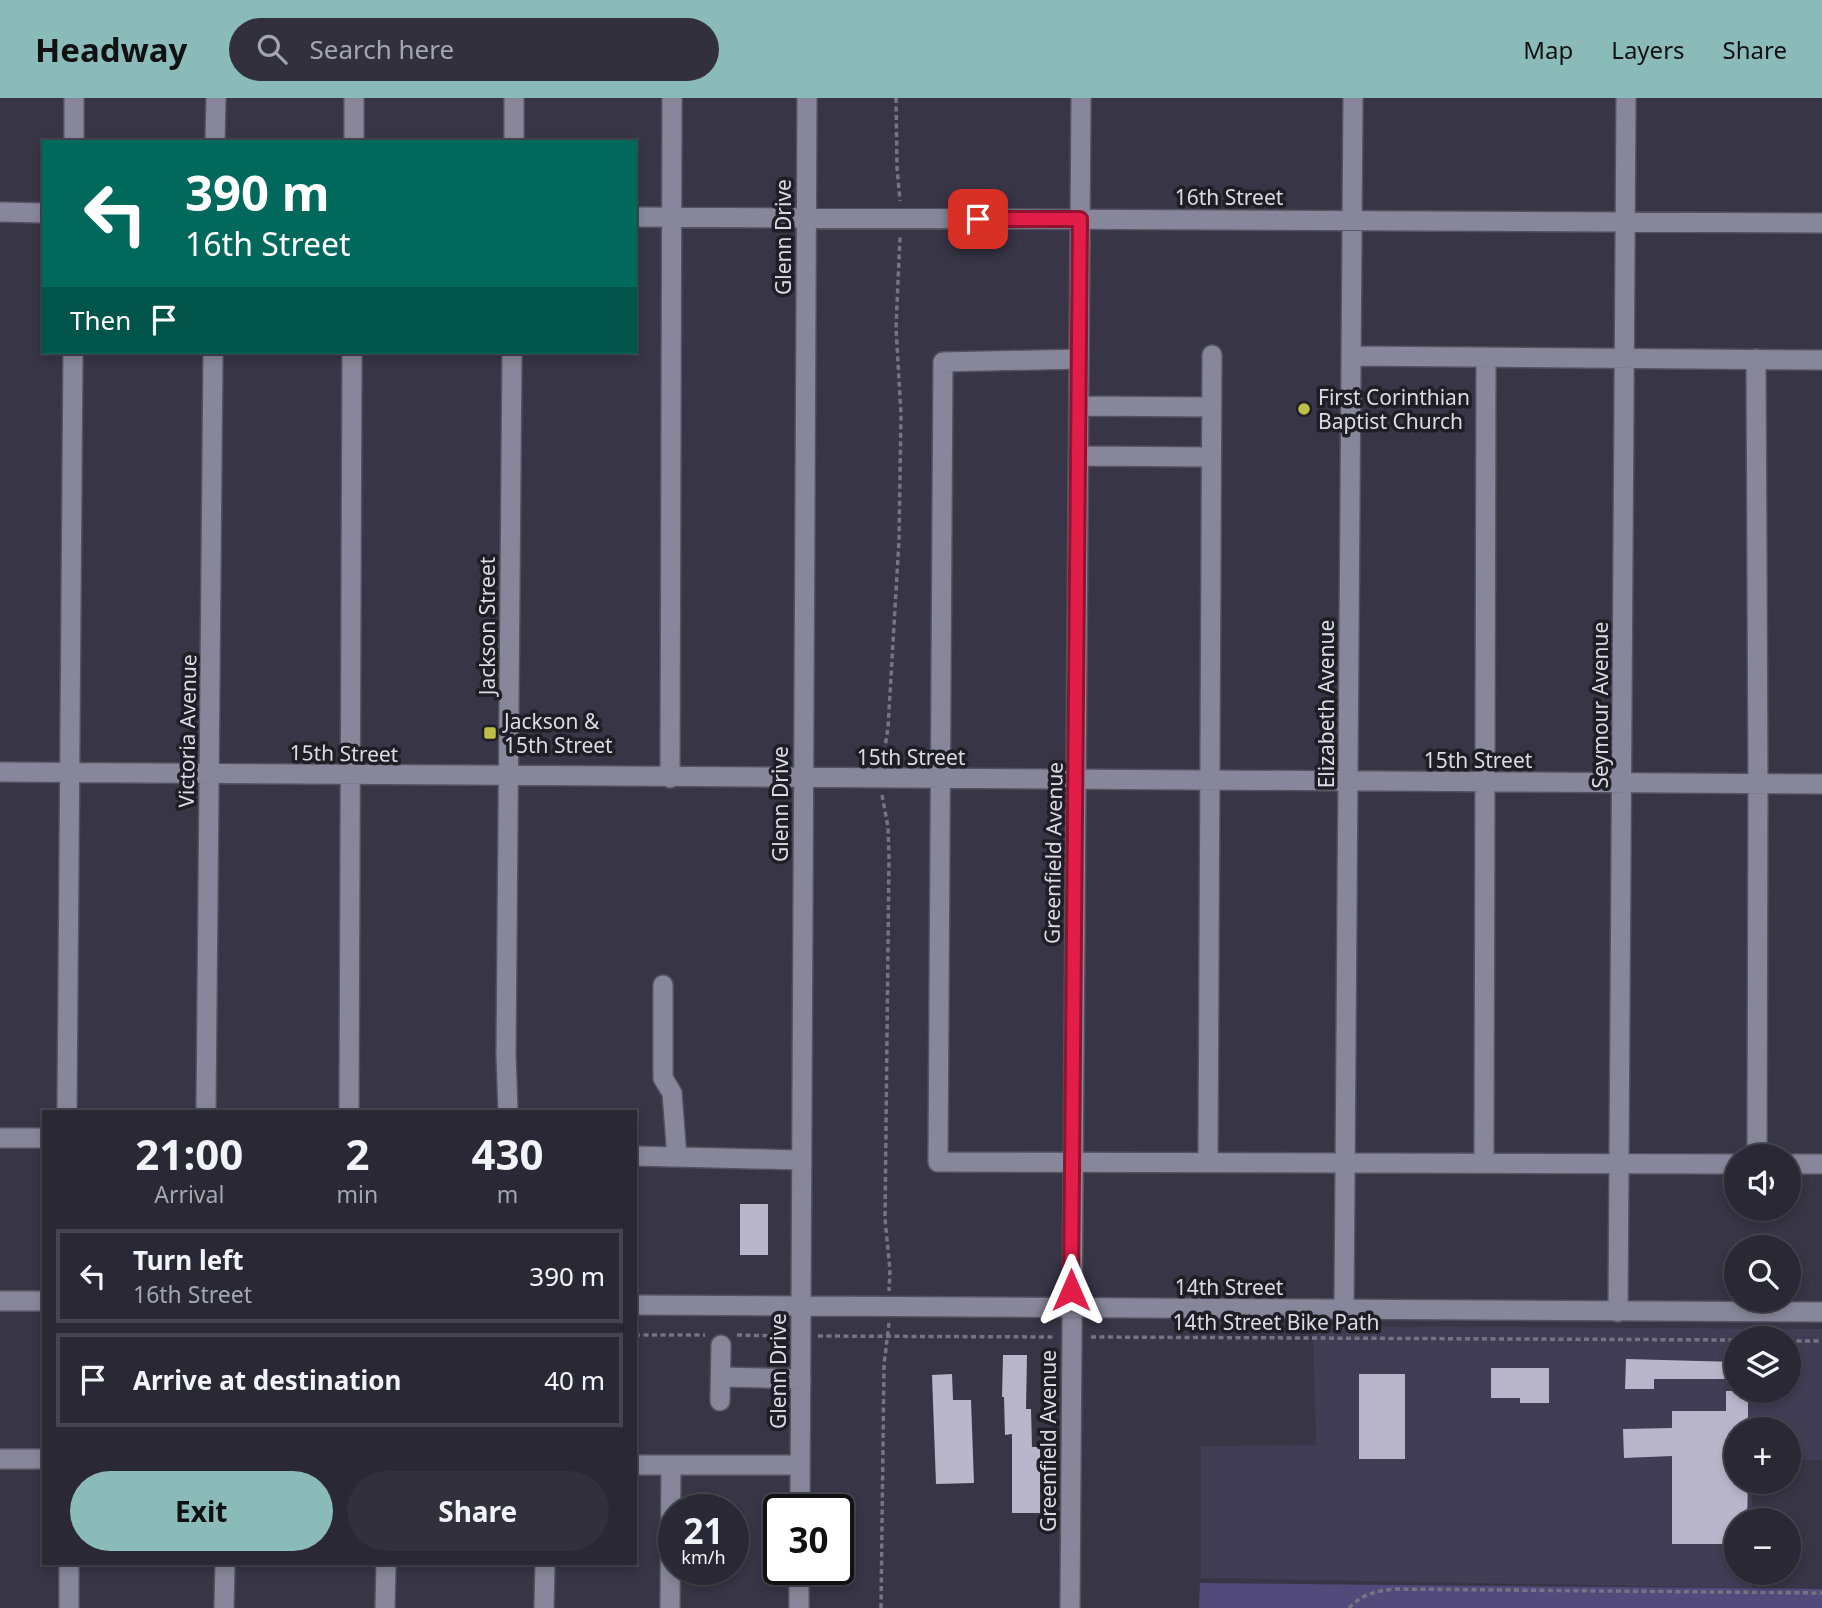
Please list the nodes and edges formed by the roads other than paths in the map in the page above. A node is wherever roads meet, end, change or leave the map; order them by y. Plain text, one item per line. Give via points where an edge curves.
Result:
1 (74, 98) edge
2 (216, 98) edge
3 (354, 98) edge
4 (514, 98) edge
5 (672, 98) edge
6 (807, 98) edge
7 (1081, 98) edge
8 (1353, 98) edge
9 (1626, 98) edge
10 (74, 140) edge
11 (215, 140) edge
12 (354, 140) edge
13 (514, 140) edge
14 (0, 212) edge
15 (42, 213) edge
16 (637, 217) edge
17 (671, 217) junction
18 (806, 218) junction
19 (1080, 219) junction
20 (1352, 220) junction
21 (1625, 222) junction
22 (1822, 223) edge
23 (73, 354) edge
24 (213, 354) edge
25 (352, 354) edge
26 (512, 354) edge
27 (1212, 355) dead end
28 (1351, 356) junction
29 (1486, 357) junction
30 (1625, 358) junction
31 (1079, 359) junction
32 (1756, 359) junction
33 (1822, 360) edge
34 (1079, 406) junction
35 (1211, 407) junction
36 (1079, 456) junction
37 (1211, 457) junction
38 (0, 772) edge
39 (71, 773) junction
40 (209, 774) junction
41 (350, 775) junction
42 (508, 777) junction
43 (670, 778) junction
44 (803, 778) junction
45 (940, 780) junction
46 (1076, 780) junction
47 (1209, 781) junction
48 (1349, 782) junction
49 (1485, 783) junction
50 (1622, 783) junction
51 (1759, 784) junction
52 (1822, 784) edge
53 (663, 985) dead end
54 (67, 1110) edge
55 (206, 1110) edge
56 (349, 1110) edge
57 (508, 1110) edge
58 (0, 1138) edge
59 (42, 1138) edge
60 (1757, 1144) edge
61 (637, 1156) edge
62 (677, 1157) junction
63 (800, 1160) junction
64 (1073, 1162) junction
65 (1208, 1163) junction
66 (1346, 1163) junction
67 (1485, 1163) junction
68 (1619, 1164) junction
69 (1724, 1164) edge
70 (1801, 1164) edge
71 (1822, 1164) edge
72 (0, 1301) edge
73 (42, 1301) edge
74 (637, 1306) edge
75 (801, 1307) junction
76 (1071, 1308) junction
77 (1344, 1310) junction
78 (1618, 1312) junction
79 (1822, 1312) edge
80 (721, 1345) dead end
81 (721, 1377) junction
82 (801, 1379) junction
83 (720, 1401) dead end
84 (0, 1459) edge
85 (42, 1459) edge
86 (637, 1465) edge
87 (671, 1465) junction
88 (800, 1465) junction
89 (800, 1494) edge
90 (69, 1565) edge
91 (225, 1565) edge
92 (386, 1565) edge
93 (545, 1565) edge
94 (799, 1585) edge
95 (68, 1608) edge
96 (224, 1608) edge
97 (385, 1608) edge
98 (544, 1608) edge
99 (670, 1608) edge
100 (799, 1608) edge
101 (1070, 1608) edge

1 - 10 street
2 - 11 street
3 - 12 street
4 - 13 street
5 - 17 street
6 - 18 street, Glenn Drive
7 - 19 street, Greenfield Avenue
8 - 20 street, Elizabeth Avenue
9 - 21 street, Seymour Avenue
14 - 15 street
16 - 17 street, 16th Street
17 - 18 street, 16th Street
17 - 43 street
18 - 19 street, 16th Street
18 - 44 street, Glenn Drive
19 - 20 street, 16th Street
19 - 31 street, Greenfield Avenue
20 - 21 street, 16th Street
20 - 28 street, Elizabeth Avenue
21 - 22 street, 16th Street
21 - 30 street, Seymour Avenue
23 - 39 street
24 - 40 street, Victoria Avenue
25 - 41 street
26 - 42 street, Jackson Street
27 - 35 street
28 - 29 street
28 - 48 street, Elizabeth Avenue
29 - 30 street
29 - 49 street
30 - 32 street
30 - 50 street, Seymour Avenue
31 - 34 street, Greenfield Avenue
31 - 45 street via 943,362
32 - 33 street
32 - 51 street
34 - 35 street
34 - 36 street, Greenfield Avenue
35 - 37 street
36 - 37 street
36 - 46 street, Greenfield Avenue
37 - 47 street
38 - 39 street, 15th Street
39 - 40 street, 15th Street
39 - 54 street
40 - 41 street, 15th Street
40 - 55 street, Victoria Avenue
41 - 42 street, 15th Street
41 - 56 street
42 - 43 street, 15th Street
42 - 57 street, Jackson Street
43 - 44 street, 15th Street
44 - 45 street, 15th Street
44 - 63 street, Glenn Drive
45 - 46 street, 15th Street
45 - 64 street via 938,1162
46 - 47 street, 15th Street
46 - 64 street, Greenfield Avenue
47 - 48 street, 15th Street
47 - 65 street
48 - 49 street, 15th Street
48 - 66 street, Elizabeth Avenue
49 - 50 street, 15th Street
49 - 67 street
50 - 51 street, 15th Street
50 - 68 street, Seymour Avenue
51 - 52 street, 15th Street
51 - 60 street
53 - 62 street via 663,1078 672,1093
58 - 59 street
61 - 62 street
62 - 63 street
63 - 75 street, Glenn Drive
64 - 65 street
64 - 76 street, Greenfield Avenue
65 - 66 street
66 - 67 street
66 - 77 street, Elizabeth Avenue
67 - 68 street
68 - 69 street
68 - 78 street, Seymour Avenue
70 - 71 street
72 - 73 street
74 - 75 street, 14th Street
75 - 76 street, 14th Street
75 - 82 street, Glenn Drive
76 - 77 street, 14th Street
76 - 101 street, Greenfield Avenue
77 - 78 street, 14th Street
78 - 79 street, 14th Street
80 - 81 street
81 - 82 street
81 - 83 street
82 - 88 street, Glenn Drive
84 - 85 street
86 - 87 street
87 - 88 street
87 - 99 street
88 - 89 street, Glenn Drive
90 - 95 street
91 - 96 street
92 - 97 street
93 - 98 street
94 - 100 street

